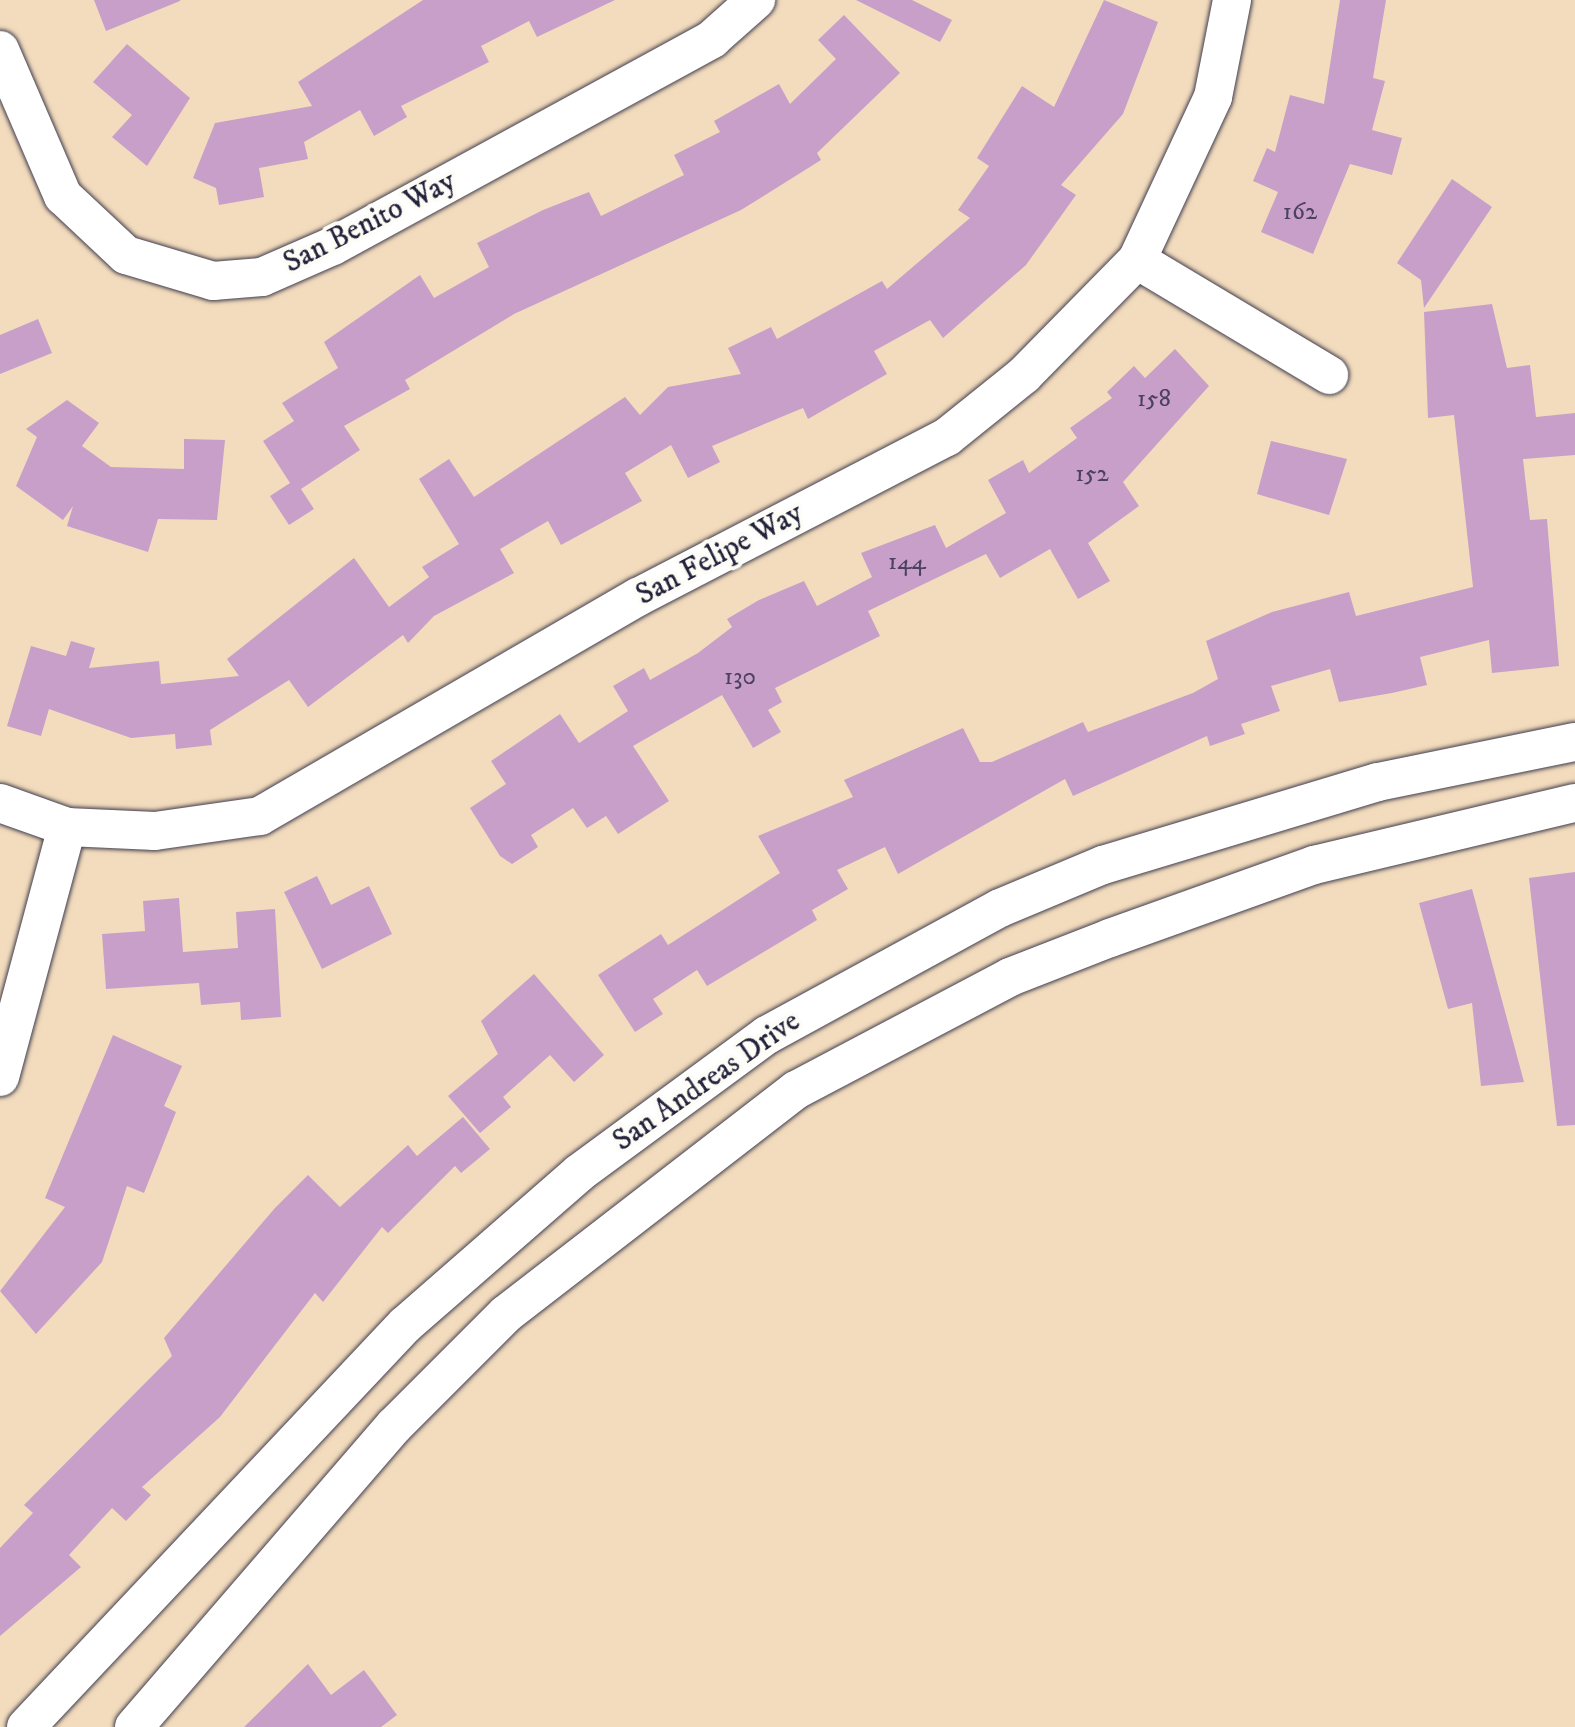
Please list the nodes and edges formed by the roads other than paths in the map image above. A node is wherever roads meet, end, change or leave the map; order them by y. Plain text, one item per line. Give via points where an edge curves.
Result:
1 (756, 0) edge
2 (1232, 0) edge
3 (0, 50) edge
4 (1137, 260) junction
5 (1329, 375) dead end
6 (1575, 742) edge
7 (0, 803) edge
8 (1575, 803) edge
9 (67, 827) junction
10 (0, 1078) edge
11 (26, 1727) edge
12 (134, 1727) edge

1 - 3 street, San Benito Way via 712,39 332,246 262,277 213,281 126,256 62,196
2 - 4 street, San Felipe Way via 1213,98
4 - 5 street
4 - 9 street, San Felipe Way via 947,437 638,596 260,816 155,831
6 - 11 street, San Andreas Drive via 1378,782 1102,865 984,916 766,1035 578,1173 404,1325
7 - 9 street, San Felipe Way
8 - 12 street, San Andreas Drive via 1314,865 1110,938 1010,977 796,1090 506,1314 394,1426
9 - 10 street

